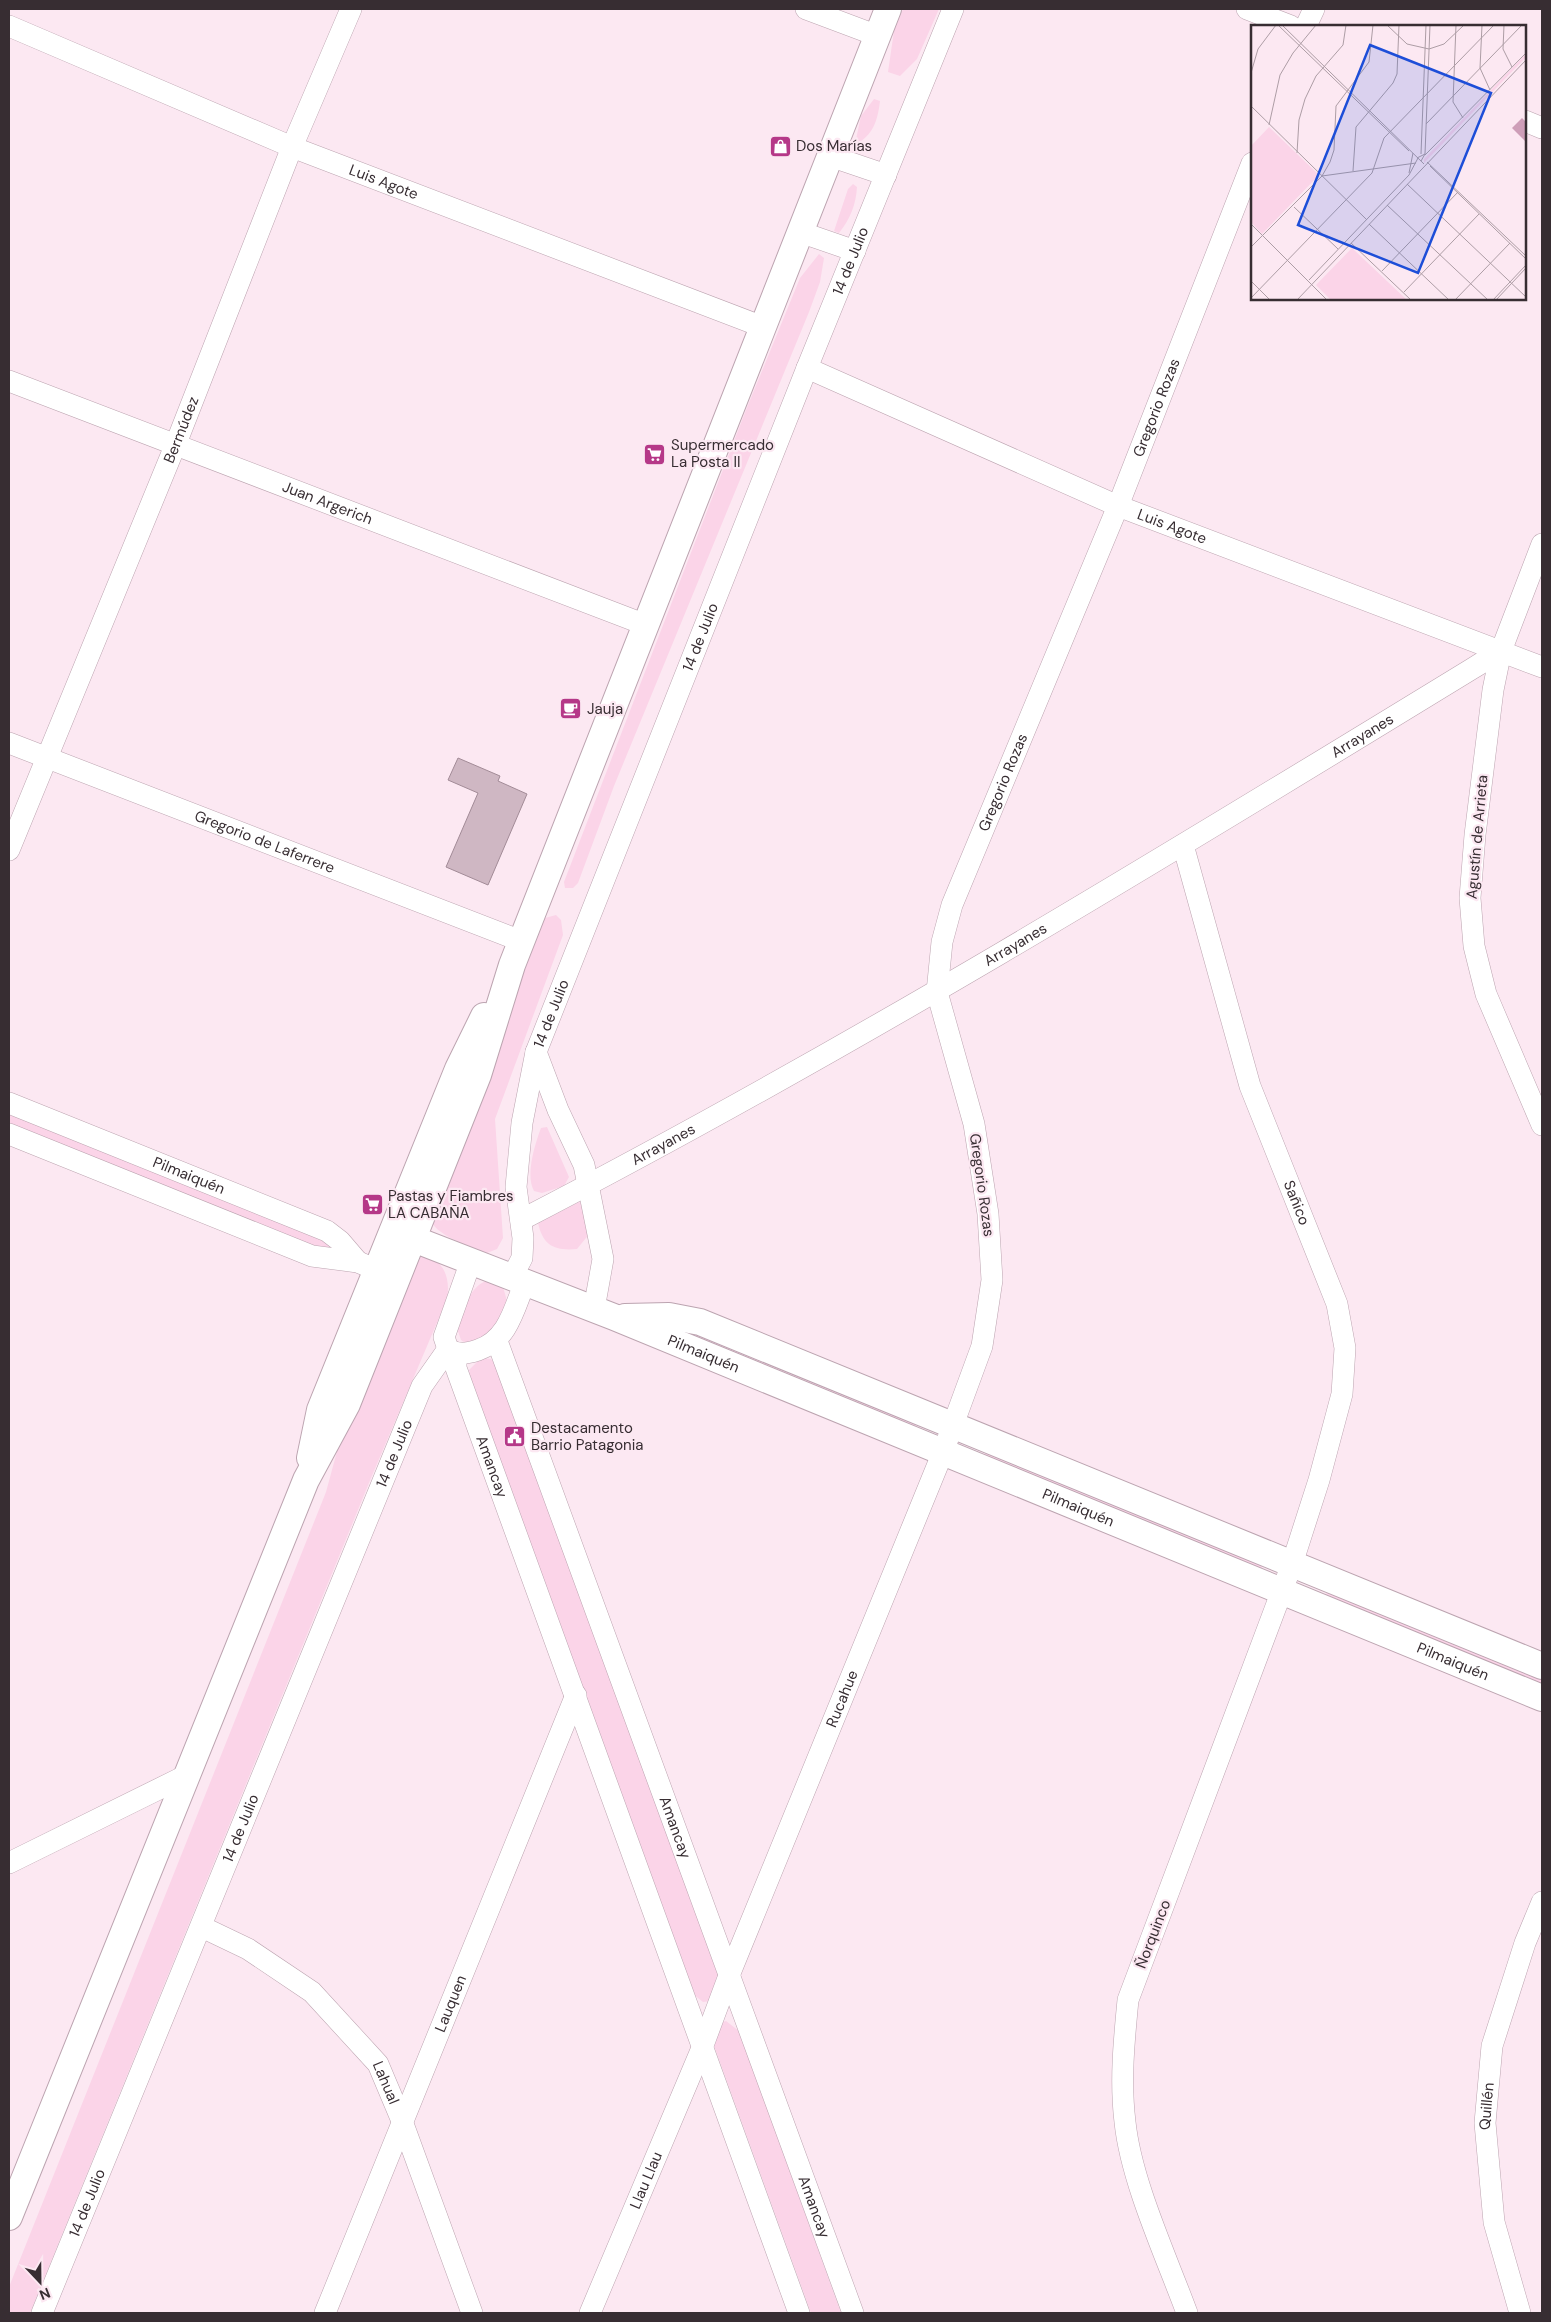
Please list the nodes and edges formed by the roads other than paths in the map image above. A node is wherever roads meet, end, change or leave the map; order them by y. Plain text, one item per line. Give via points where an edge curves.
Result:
1 (351, 9) edge
2 (806, 9) edge
3 (888, 9) edge
4 (953, 9) edge
5 (1247, 9) edge
6 (1314, 9) edge
7 (1288, 25) edge
8 (1306, 25) edge
9 (9, 26) edge
10 (878, 36) junction
11 (1526, 121) edge
12 (1542, 128) edge
13 (292, 147) junction
14 (830, 156) junction
15 (1251, 166) edge
16 (886, 175) junction
17 (800, 232) junction
18 (855, 251) junction
19 (763, 327) junction
20 (807, 368) junction
21 (9, 381) edge
22 (175, 446) junction
23 (1118, 506) junction
24 (1542, 544) edge
25 (646, 624) junction
26 (1501, 651) junction
27 (1542, 667) edge
28 (9, 743) edge
29 (46, 756) junction
30 (1183, 845) junction
31 (9, 850) edge
32 (516, 953) junction
33 (937, 992) junction
34 (536, 1052) junction
35 (9, 1103) edge
36 (1542, 1125) edge
37 (9, 1134) edge
38 (588, 1185) junction
39 (521, 1220) junction
40 (403, 1234) junction
41 (471, 1261) junction
42 (377, 1270) junction
43 (519, 1280) junction
44 (604, 1313) junction
45 (497, 1341) junction
46 (452, 1351) junction
47 (953, 1425) junction
48 (943, 1452) junction
49 (1292, 1564) junction
50 (1282, 1591) junction
51 (1542, 1666) edge
52 (576, 1695) junction
53 (1542, 1698) edge
54 (187, 1775) junction
55 (9, 1863) edge
56 (1542, 1902) edge
57 (202, 1927) junction
58 (730, 1973) junction
59 (702, 2048) junction
60 (402, 2122) junction
61 (9, 2216) edge
62 (42, 2313) edge
63 (325, 2313) edge
64 (472, 2313) edge
65 (590, 2313) edge
66 (799, 2313) edge
67 (853, 2313) edge
68 (1187, 2313) edge
69 (1520, 2313) edge

1 - 13 street, Bermúdez
2 - 10 street
3 - 10 main road
4 - 16 street, 14 de Julio
5 - 7 street
6 - 8 street
9 - 13 street, Luis Agote
10 - 14 main road
11 - 12 street
13 - 19 street, Luis Agote
13 - 22 street, Bermúdez
14 - 16 street
14 - 17 main road
15 - 23 street, Gregorio Rozas
16 - 18 street, 14 de Julio
17 - 18 street
17 - 19 main road
18 - 20 street, 14 de Julio
19 - 25 main road
20 - 23 street, Luis Agote
20 - 34 street, 14 de Julio
21 - 22 street, Juan Argerich
22 - 25 street, Juan Argerich
22 - 29 street, Bermúdez
23 - 26 street, Luis Agote
23 - 33 street, Gregorio Rozas via 952,905 942,942
24 - 26 street, Agustín de Arrieta
25 - 32 main road
26 - 27 street, Luis Agote
26 - 30 street, Arrayanes
26 - 36 street, Agustín de Arrieta via 1475,835 1470,898 1474,946 1486,994
28 - 29 street, Gregorio de Laferrere
29 - 31 street, Bermúdez
29 - 32 street, Gregorio de Laferrere
30 - 33 street, Arrayanes
30 - 49 street, Sañico via 1250,1086 1337,1304 1345,1348 1342,1394 1320,1480
32 - 40 main road via 465,1052
33 - 38 street, Arrayanes
33 - 47 street, Gregorio Rozas via 974,1124 988,1214 992,1280 982,1346
34 - 38 street via 584,1165
34 - 39 street, 14 de Julio via 522,1123 516,1187
35 - 42 street, Pilmaiquén via 327,1231
37 - 42 street, Pilmaiquén via 312,1256
38 - 39 street, Arrayanes
38 - 44 street via 603,1259
39 - 43 street, 14 de Julio via 523,1238
40 - 41 main road, Pilmaiquén
40 - 42 main road
41 - 43 main road, Pilmaiquén
41 - 46 street, Amancay via 444,1337
42 - 54 main road via 320,1410 306,1480
43 - 44 main road, Pilmaiquén
43 - 45 street, 14 de Julio via 506,1329
44 - 47 main road, Pilmaiquén via 669,1316 700,1322
44 - 48 main road, Pilmaiquén
45 - 46 street via 469,1353
45 - 58 street, Amancay
46 - 52 street, Amancay
46 - 57 street, 14 de Julio via 422,1386
47 - 48 street, Rucahue
47 - 49 main road, Pilmaiquén
48 - 50 main road, Pilmaiquén
48 - 58 street, Rucahue
49 - 50 street, Ñorquinco
49 - 51 main road, Pilmaiquén
50 - 53 main road, Pilmaiquén
50 - 68 street, Ñorquinco via 1128,2000 1122,2065 1125,2123 1138,2181
52 - 59 street, Amancay
52 - 60 street, Lauquen
54 - 55 street
54 - 61 main road
56 - 69 street, Quillén via 1525,1943 1492,2046 1485,2123 1494,2222
57 - 60 street, Lahual via 248,1949 312,1992 378,2064
57 - 62 street, 14 de Julio
58 - 59 street, Rucahue
58 - 67 street, Amancay
59 - 65 street, Llau Llau
59 - 66 street, Amancay
60 - 63 street, Lauquen
60 - 64 street, Lahual

